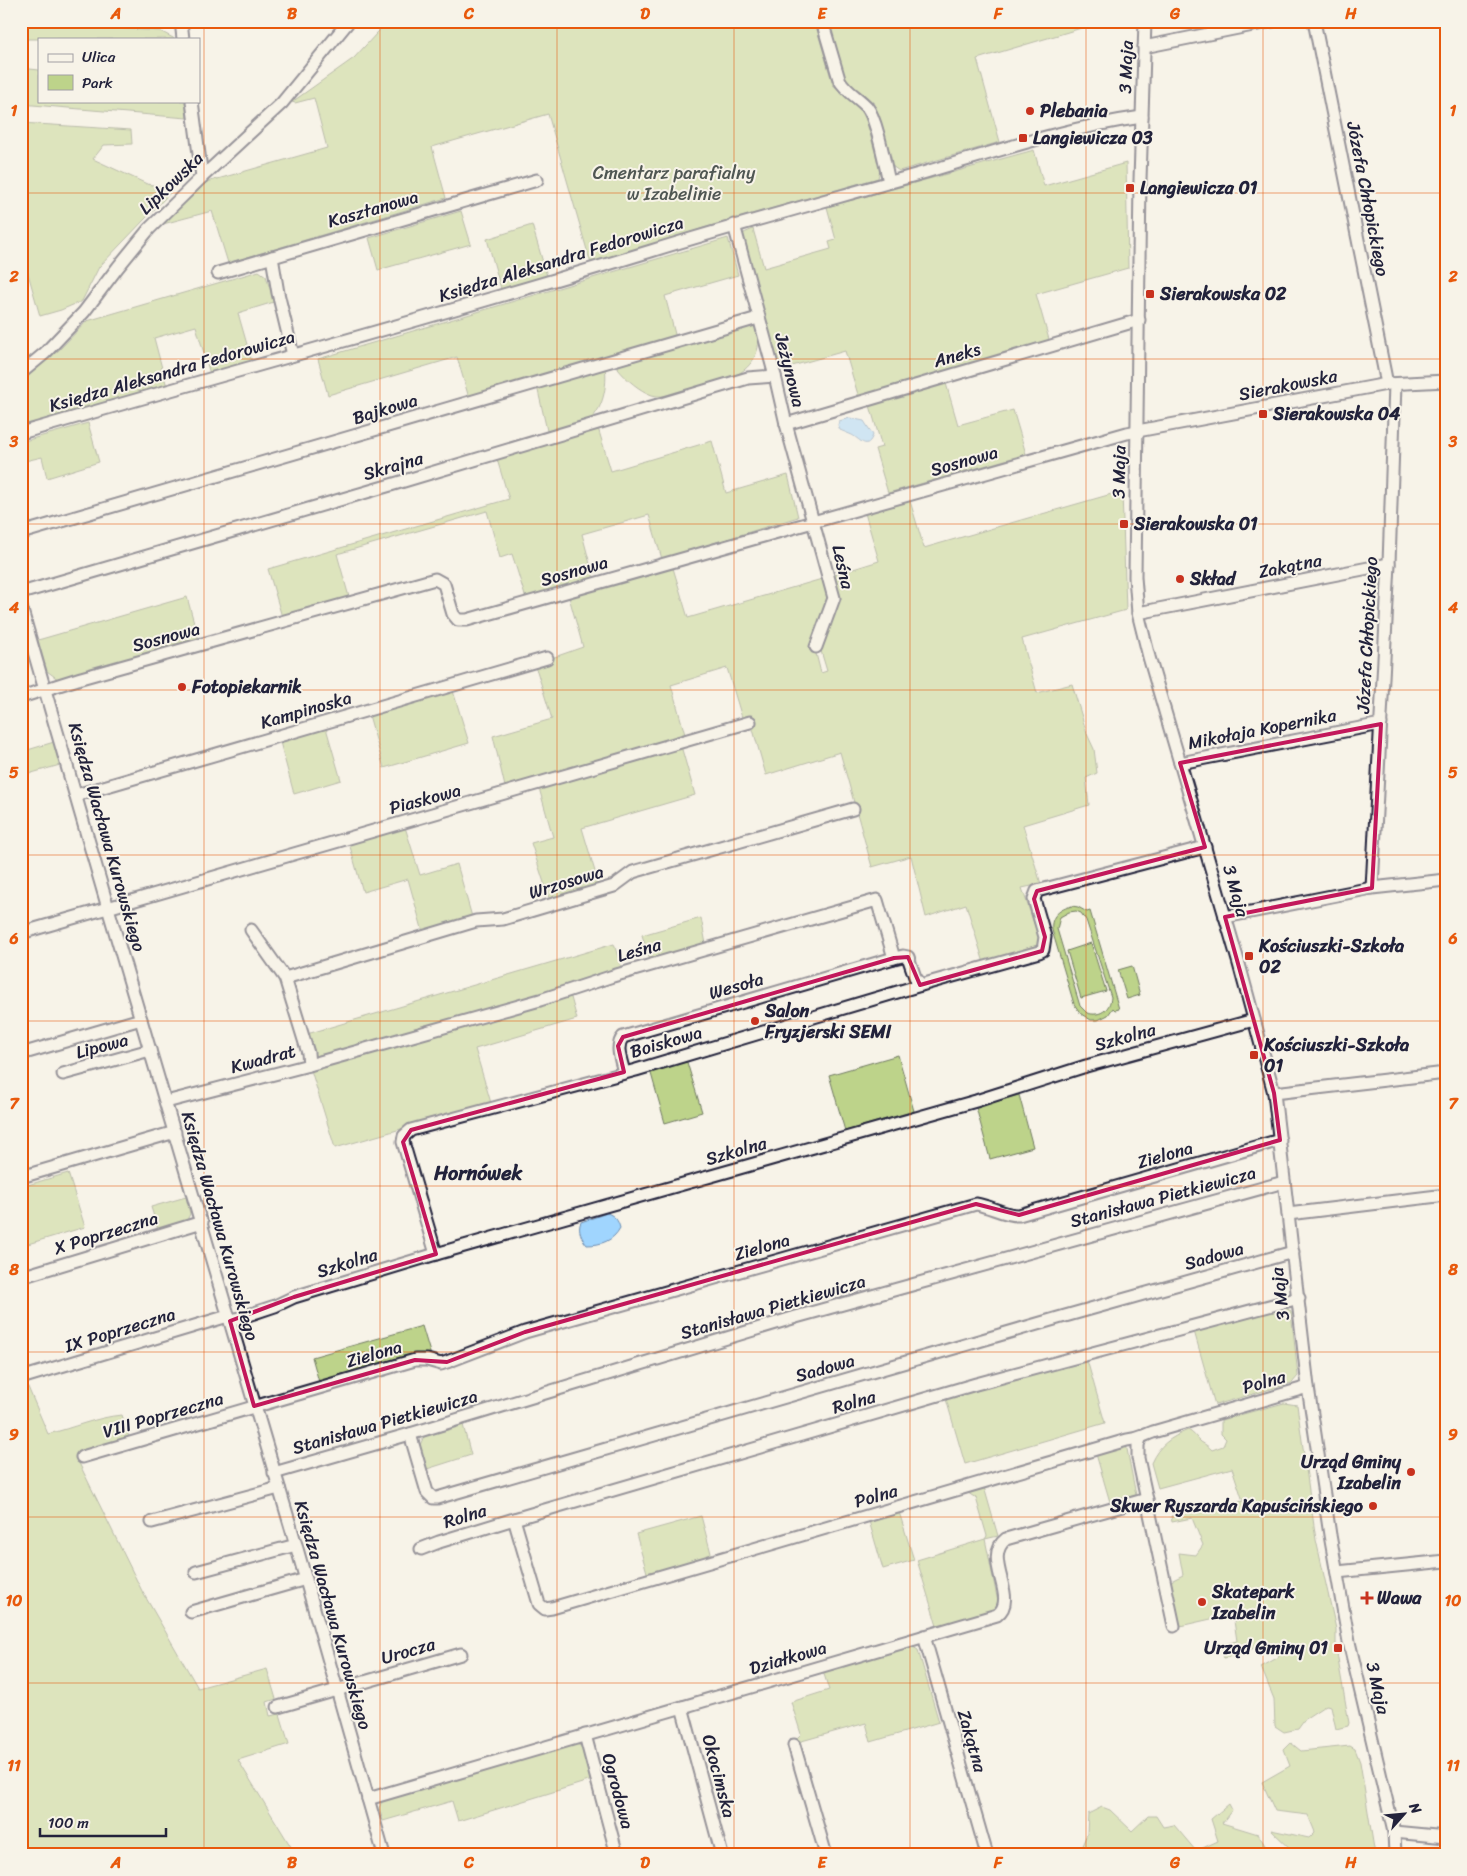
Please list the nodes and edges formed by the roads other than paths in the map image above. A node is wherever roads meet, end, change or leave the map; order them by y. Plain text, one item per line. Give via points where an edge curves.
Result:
1 (181, 21) edge
2 (349, 21) edge
3 (822, 21) edge
4 (1145, 21) edge
5 (1273, 21) edge
6 (1314, 21) edge
7 (183, 38) edge
8 (1144, 47) junction
9 (192, 102) edge
10 (1142, 117) junction
11 (202, 177) junction
12 (538, 180) dead end
13 (889, 182) junction
14 (734, 225) junction
15 (272, 257) junction
16 (218, 273) dead end
17 (758, 318) junction
18 (1139, 320) junction
19 (293, 354) junction
20 (21, 373) edge
21 (775, 376) junction
22 (1446, 381) edge
23 (1391, 384) junction
24 (786, 424) junction
25 (1138, 432) junction
26 (21, 433) edge
27 (814, 523) junction
28 (21, 534) edge
29 (1388, 564) junction
30 (21, 593) edge
31 (21, 607) edge
32 (1138, 613) junction
33 (816, 647) dead end
34 (546, 658) dead end
35 (45, 690) junction
36 (21, 697) edge
37 (750, 722) dead end
38 (1381, 724) junction
39 (1180, 763) junction
40 (76, 796) junction
41 (853, 809) dead end
42 (1205, 847) junction
43 (1446, 880) edge
44 (1372, 888) junction
45 (108, 908) junction
46 (1225, 917) junction
47 (251, 930) dead end
48 (21, 933) edge
49 (894, 958) junction
50 (285, 978) junction
51 (921, 984) junction
52 (141, 1019) junction
53 (1254, 1020) junction
54 (150, 1050) junction
55 (21, 1054) edge
56 (309, 1065) junction
57 (624, 1072) junction
58 (1446, 1073) edge
59 (63, 1074) dead end
60 (1274, 1093) junction
61 (166, 1102) junction
62 (175, 1132) junction
63 (1280, 1140) junction
64 (21, 1177) edge
65 (1284, 1182) junction
66 (1446, 1195) edge
67 (1288, 1214) junction
68 (202, 1222) junction
69 (1293, 1252) junction
70 (436, 1254) junction
71 (21, 1277) edge
72 (1299, 1298) junction
73 (229, 1319) junction
74 (21, 1378) edge
75 (1308, 1387) junction
76 (254, 1406) junction
77 (410, 1434) junction
78 (1140, 1439) junction
79 (82, 1457) dead end
80 (274, 1473) junction
81 (278, 1488) junction
82 (1147, 1499) junction
83 (514, 1519) junction
84 (152, 1522) dead end
85 (296, 1544) junction
86 (421, 1550) dead end
87 (1446, 1561) edge
88 (196, 1572) dead end
89 (1337, 1572) junction
90 (306, 1579) junction
91 (191, 1612) dead end
92 (1174, 1626) dead end
93 (924, 1636) junction
94 (461, 1654) dead end
95 (336, 1690) junction
96 (278, 1707) dead end
97 (682, 1707) junction
98 (585, 1736) junction
99 (794, 1745) dead end
100 (368, 1799) junction
101 (1394, 1832) junction
102 (1446, 1837) edge
103 (384, 1855) edge
104 (617, 1855) edge
105 (722, 1855) edge
106 (826, 1855) edge
107 (987, 1855) edge
108 (1395, 1855) edge

1 - 7 street
2 - 11 street, Lipkowska via 282,103
3 - 13 street via 839,79 867,107 872,117
4 - 8 street, 3 Maja
5 - 8 street
6 - 23 street, Józefa Chłopickiego
8 - 10 street, 3 Maja
9 - 11 street
10 - 13 street, Księdza Aleksandra Fedorowicza via 1111,121
10 - 18 street, 3 Maja
11 - 20 street, Lipkowska via 149,229 84,312
12 - 15 street, Kasztanowa
13 - 14 street, Księdza Aleksandra Fedorowicza
14 - 17 street, Jeżynowa
14 - 19 street, Księdza Aleksandra Fedorowicza via 504,296
15 - 16 street, Kasztanowa
15 - 19 street
17 - 21 street, Jeżynowa
17 - 28 street, Bajkowa
18 - 24 street, Aneks
18 - 25 street, 3 Maja
19 - 26 street, Księdza Aleksandra Fedorowicza
21 - 24 street, Jeżynowa
21 - 30 street, Skrajna via 748,378
22 - 23 street, Sierakowska
23 - 25 street, Sierakowska
23 - 29 street, Józefa Chłopickiego via 1396,398
24 - 27 street, Jeżynowa
25 - 27 street, Sosnowa
25 - 32 street, 3 Maja via 1135,577
27 - 33 street, Leśna via 834,598
27 - 35 street, Sosnowa via 467,620 458,620 452,614 444,584 435,579
29 - 32 street, Zakątna
29 - 38 street, Józefa Chłopickiego
31 - 35 street, Księdza Wacława Kurowskiego
32 - 39 street, 3 Maja
34 - 40 street, Kampinoska
35 - 36 street
35 - 40 street, Księdza Wacława Kurowskiego
37 - 45 street, Piaskowa
38 - 39 street, Mikołaja Kopernika
38 - 44 street, Józefa Chłopickiego
39 - 42 street, 3 Maja
40 - 45 street, Księdza Wacława Kurowskiego
41 - 50 street, Wrzosowa via 633,872 614,886 503,919 476,921
42 - 46 street, 3 Maja
42 - 51 street, Boiskowa via 1037,891 1034,899 1045,937 1043,950
43 - 44 street
44 - 46 street
45 - 48 street, Piaskowa
45 - 52 street, Księdza Wacława Kurowskiego
46 - 53 street, 3 Maja
47 - 50 street, Kwadrat
49 - 51 street via 908,957
49 - 56 street, Leśna via 877,900
49 - 57 street, Wesoła via 623,1037 618,1046
50 - 56 street, Kwadrat
51 - 57 street, Boiskowa
52 - 54 street, Księdza Wacława Kurowskiego
52 - 55 street
53 - 60 street, 3 Maja
53 - 70 street, Szkolna
54 - 59 street, Lipowa
54 - 61 street, Księdza Wacława Kurowskiego
56 - 61 street, Kwadrat
57 - 70 street, Boiskowa via 411,1130 404,1136 402,1142
58 - 60 street
60 - 63 street, 3 Maja
61 - 62 street, Księdza Wacława Kurowskiego
62 - 64 street
62 - 68 street, Księdza Wacława Kurowskiego
63 - 65 street, 3 Maja
63 - 76 street, Zielona via 1019,1215 976,1204 525,1332 441,1364 415,1360
65 - 67 street, 3 Maja
65 - 77 street, Stanisława Pietkiewicza via 796,1317
66 - 67 street
67 - 69 street, 3 Maja
68 - 71 street, X Poprzeczna
68 - 73 street, Księdza Wacława Kurowskiego
69 - 72 street, 3 Maja
69 - 77 street, Sadowa via 438,1498 427,1492
70 - 73 street, Szkolna
72 - 75 street, 3 Maja
72 - 83 street, Rolna via 976,1384
73 - 74 street, IX Poprzeczna
73 - 76 street, Księdza Wacława Kurowskiego
75 - 78 street, Polna via 1153,1432
75 - 89 street, 3 Maja
76 - 79 street, VIII Poprzeczna
76 - 80 street, Księdza Wacława Kurowskiego
77 - 80 street, Stanisława Pietkiewicza
78 - 82 street via 1138,1458
78 - 83 street, Polna via 1127,1440 545,1609 538,1604
80 - 81 street, Księdza Wacława Kurowskiego
81 - 84 street
81 - 85 street, Księdza Wacława Kurowskiego
82 - 92 street
82 - 93 street, Działkowa via 1006,1539 1000,1543 996,1554 1004,1601 1001,1611
83 - 86 street, Rolna
85 - 88 street
85 - 90 street, Księdza Wacława Kurowskiego
87 - 89 street
89 - 101 street, 3 Maja
90 - 91 street
90 - 95 street, Księdza Wacława Kurowskiego
93 - 97 street, Działkowa
93 - 107 street, Zakątna
94 - 95 street, Urocza
95 - 96 street, Urocza
95 - 100 street, Księdza Wacława Kurowskiego
97 - 98 street, Działkowa
97 - 105 street, Okocimska
98 - 100 street, Działkowa
98 - 104 street, Ogrodowa
99 - 106 street
100 - 103 street, Księdza Wacława Kurowskiego
101 - 102 street
101 - 108 street, 3 Maja

